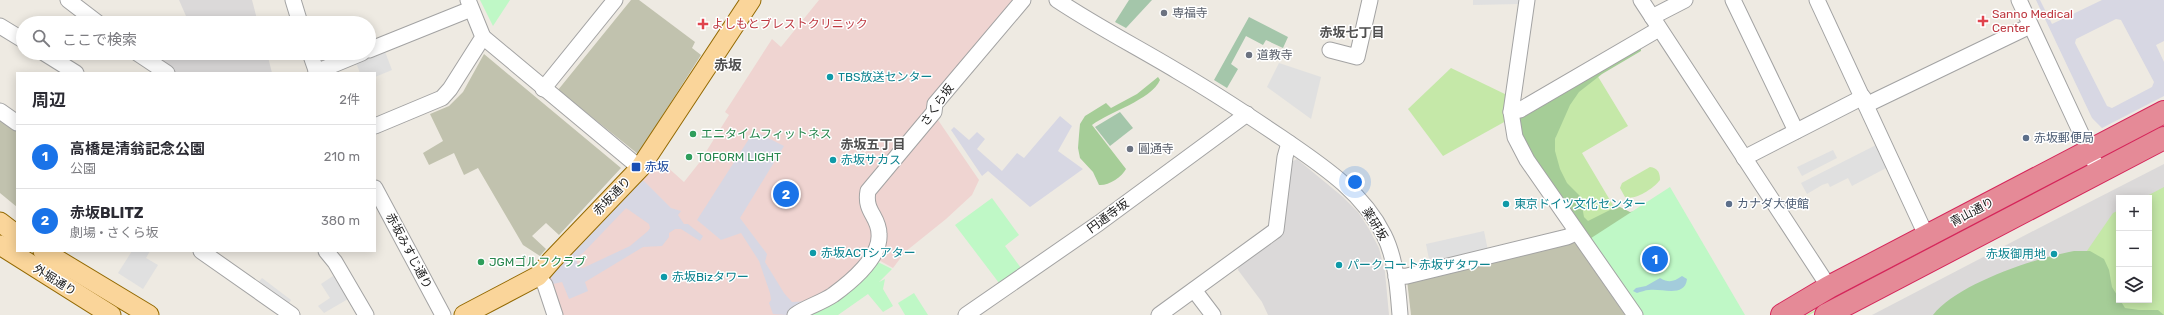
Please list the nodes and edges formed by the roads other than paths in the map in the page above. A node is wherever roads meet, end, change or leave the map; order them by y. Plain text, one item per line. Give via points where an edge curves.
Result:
1 (68, 0) edge
2 (293, 0) edge
3 (615, 0) edge
4 (751, 0) edge
5 (1022, 0) edge
6 (1057, 0) edge
7 (1370, 0) edge
8 (1527, 0) edge
9 (1641, 0) edge
10 (1685, 0) edge
11 (1734, 0) edge
12 (1817, 0) edge
13 (2019, 0) edge
14 (2028, 0) edge
15 (470, 4) edge
16 (89, 16) edge
17 (298, 16) edge
18 (1656, 23) junction
19 (0, 26) edge
20 (2030, 26) junction
21 (16, 36) edge
22 (483, 37) junction
23 (376, 47) edge
24 (1330, 50) dead end
25 (55, 60) edge
26 (148, 60) edge
27 (313, 60) edge
28 (345, 60) edge
29 (74, 72) edge
30 (166, 72) edge
31 (317, 72) edge
32 (544, 89) junction
33 (1865, 101) junction
34 (0, 111) edge
35 (1511, 112) junction
36 (2164, 112) edge
37 (1247, 114) junction
38 (16, 122) edge
39 (376, 126) edge
40 (1796, 131) junction
41 (2164, 138) edge
42 (1289, 142) junction
43 (2092, 148) junction
44 (1744, 158) junction
45 (640, 168) junction
46 (2103, 170) junction
47 (376, 190) edge
48 (0, 222) edge
49 (1576, 233) junction
50 (16, 234) edge
51 (1926, 235) junction
52 (0, 244) edge
53 (44, 252) edge
54 (202, 252) edge
55 (327, 252) edge
56 (538, 276) junction
57 (1396, 277) junction
58 (1829, 286) junction
59 (1194, 290) junction
60 (110, 315) edge
61 (148, 315) edge
62 (292, 315) edge
63 (366, 315) edge
64 (443, 315) edge
65 (464, 315) edge
66 (555, 315) edge
67 (795, 315) edge
68 (966, 315) edge
69 (1159, 315) edge
70 (1213, 315) edge
71 (1400, 315) edge
72 (1635, 315) edge
73 (1782, 315) edge
74 (1826, 315) edge

1 - 16 street
2 - 17 street
3 - 32 street
4 - 45 main road, 赤坂通り
5 - 67 street, さくら坂 via 935,104 934,112 868,191 867,205 879,231 879,247 873,258 833,295
6 - 37 street, 薬研坂
7 - 24 street via 1357,57
8 - 35 street
9 - 18 street
10 - 18 street
11 - 40 street
12 - 33 street
13 - 20 street
14 - 43 street
15 - 22 street
15 - 23 street
18 - 35 street via 1520,110
18 - 44 street
19 - 21 street
20 - 33 street
20 - 43 street
22 - 32 street
22 - 39 street via 443,97
25 - 29 street
26 - 30 street
27 - 31 street
28 - 31 street
32 - 45 street
33 - 40 street
33 - 51 street
34 - 38 street
35 - 49 street via 1514,137
36 - 43 highway, 青山通り
37 - 42 street, 薬研坂
37 - 68 street, 円通寺坂 via 1099,223
40 - 44 street
41 - 46 highway, 青山通り
42 - 57 street, 薬研坂 via 1342,182 1374,217 1385,236
42 - 59 street via 1276,230
43 - 46 street
43 - 51 highway, 青山通り
44 - 58 street
45 - 56 main road, 赤坂通り
46 - 74 highway, 青山通り
47 - 64 street, 赤坂みすじ通り
48 - 50 main road
49 - 57 street via 1472,261
49 - 72 street
51 - 58 highway, 青山通り
52 - 60 main road, 外堀通り
53 - 61 main road, 外堀通り
54 - 62 street
55 - 63 street
56 - 65 main road, 赤坂通り
56 - 66 street via 545,285
57 - 71 street, 薬研坂
58 - 73 highway, 青山通り
59 - 69 street
59 - 70 street

